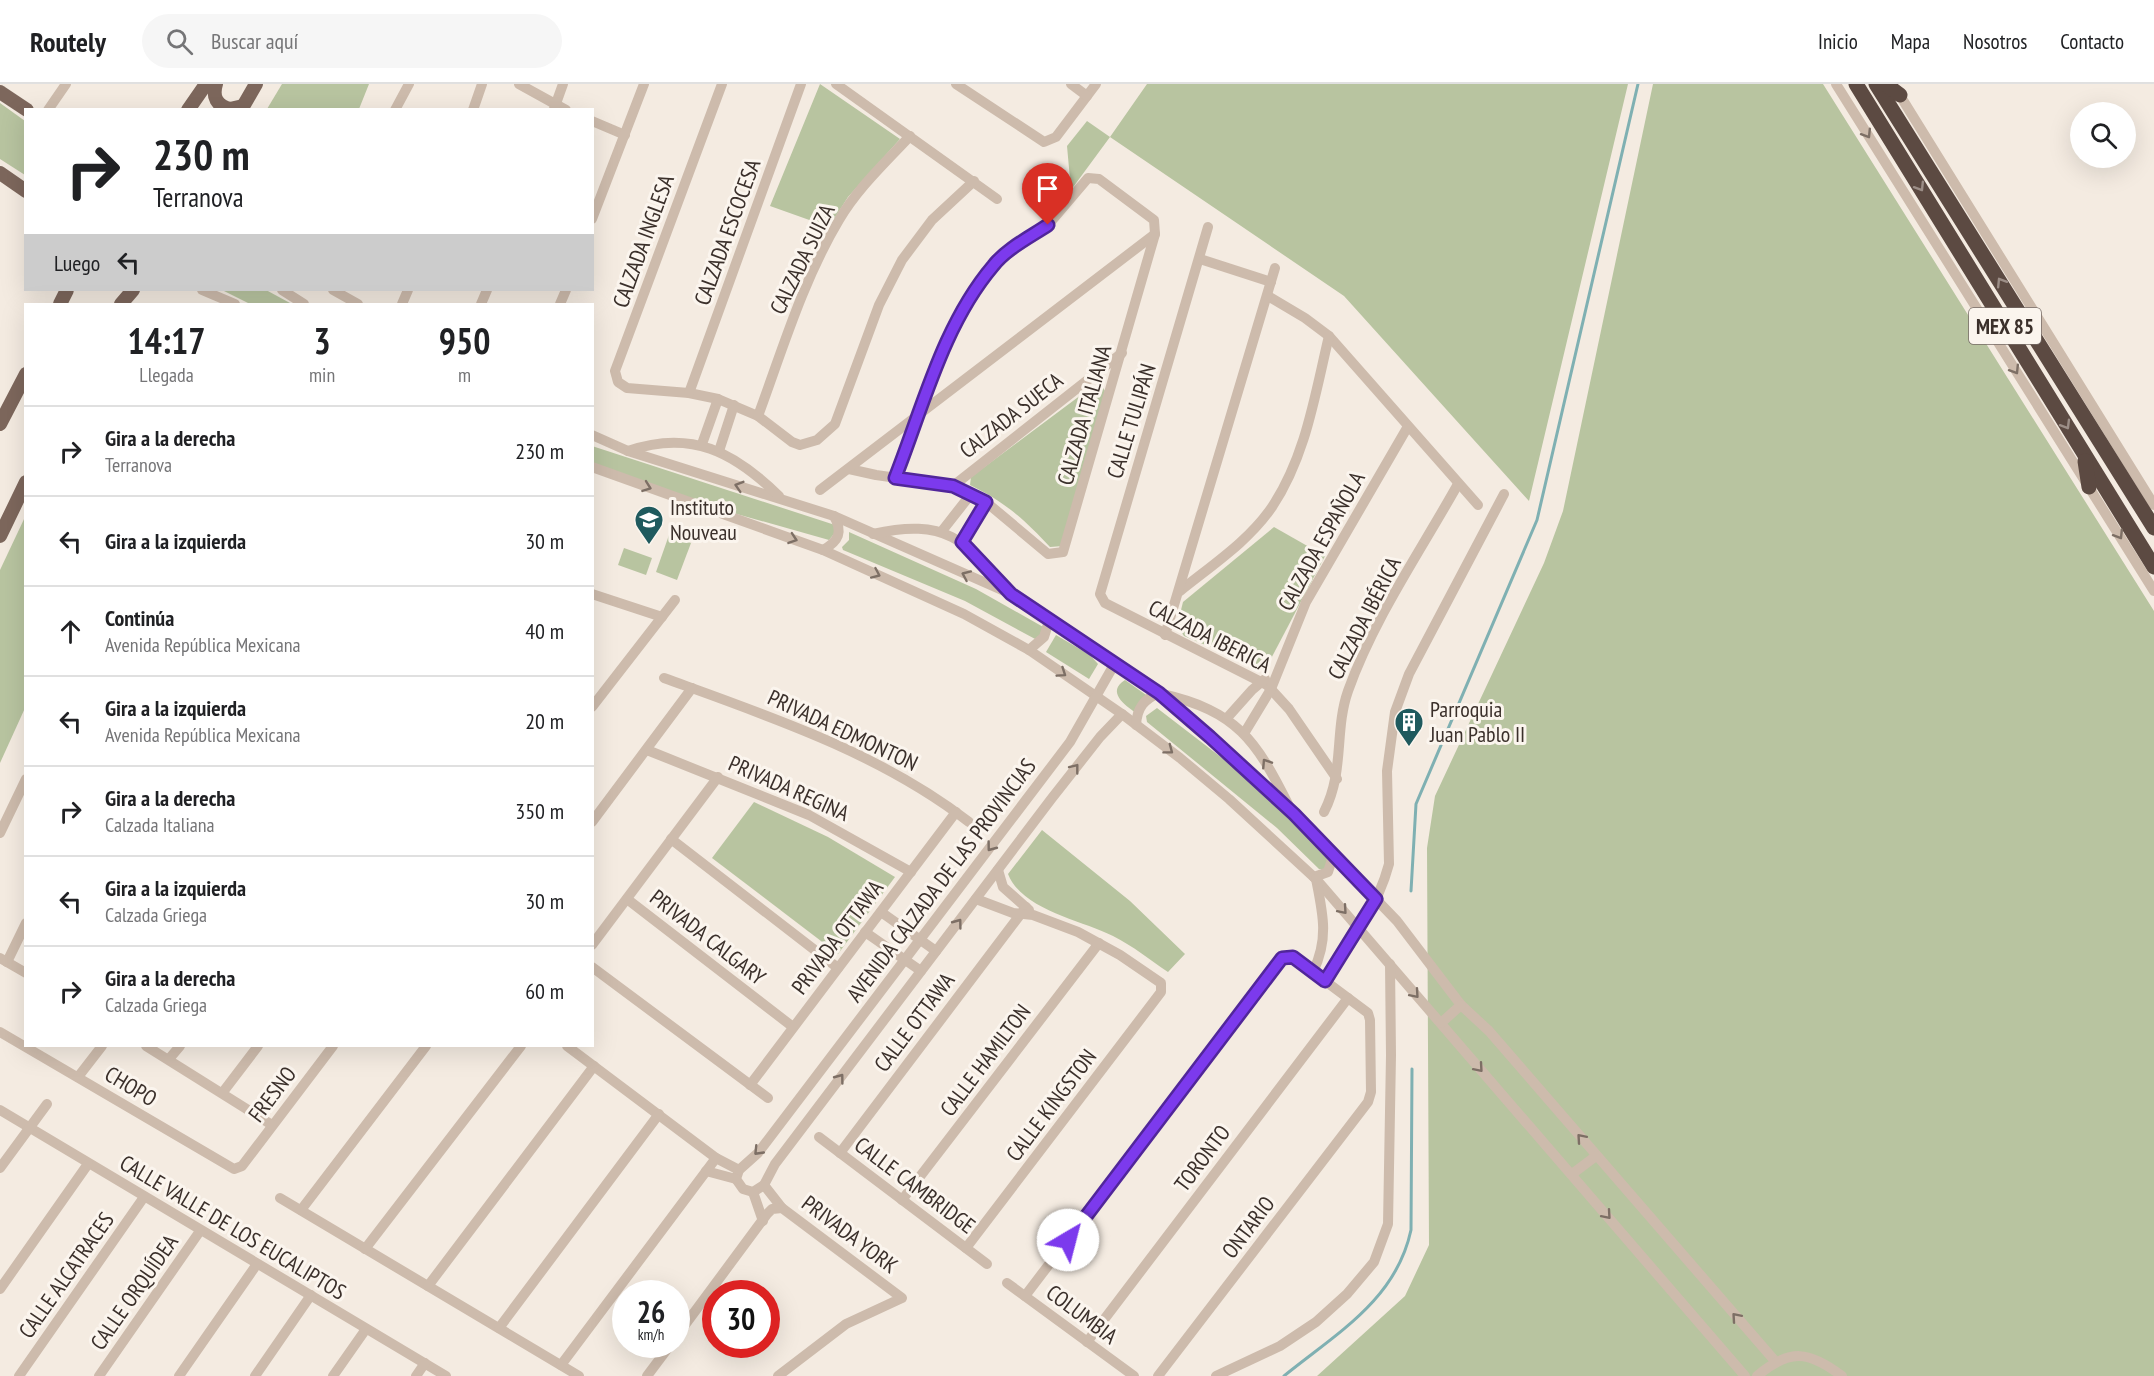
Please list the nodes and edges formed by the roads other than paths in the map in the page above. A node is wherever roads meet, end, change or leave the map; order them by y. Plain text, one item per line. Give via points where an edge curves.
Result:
1 (66, 84) edge
2 (206, 84) edge
3 (216, 84) edge
4 (256, 84) edge
5 (409, 84) edge
6 (482, 84) edge
7 (519, 84) edge
8 (563, 84) edge
9 (644, 84) edge
10 (722, 84) edge
11 (801, 84) edge
12 (836, 84) edge
13 (956, 84) edge
14 (1071, 84) edge
15 (1096, 84) edge
16 (1836, 84) edge
17 (1856, 84) edge
18 (1876, 84) edge
19 (1885, 84) edge
20 (1896, 89) edge
21 (0, 92) edge
22 (1087, 96) junction
23 (554, 107) edge
24 (24, 108) edge
25 (49, 108) edge
26 (189, 108) edge
27 (228, 108) edge
28 (242, 108) edge
29 (396, 108) edge
30 (474, 108) edge
31 (594, 122) edge
32 (625, 135) junction
33 (910, 136) junction
34 (0, 173) edge
35 (974, 181) junction
36 (23, 185) edge
37 (998, 199) dead end
38 (594, 214) edge
39 (1208, 227) dead end
40 (1155, 234) junction
41 (1200, 259) junction
42 (1275, 268) dead end
43 (1271, 282) junction
44 (132, 291) edge
45 (204, 291) edge
46 (283, 291) edge
47 (335, 291) edge
48 (1268, 296) junction
49 (122, 303) edge
50 (233, 303) edge
51 (301, 303) edge
52 (356, 303) edge
53 (1329, 336) junction
54 (1122, 353) junction
55 (24, 378) edge
56 (689, 393) junction
57 (718, 399) junction
58 (734, 405) junction
59 (920, 414) junction
60 (758, 416) junction
61 (0, 424) edge
62 (1407, 428) junction
63 (594, 436) edge
64 (702, 444) junction
65 (628, 451) junction
66 (719, 451) junction
67 (2084, 455) junction
68 (594, 468) edge
69 (849, 469) junction
70 (895, 478) junction
71 (1458, 484) junction
72 (24, 486) edge
73 (953, 486) junction
74 (2089, 487) junction
75 (820, 490) dead end
76 (970, 494) junction
77 (1504, 494) dead end
78 (781, 498) junction
79 (986, 502) junction
80 (1478, 505) dead end
81 (2147, 505) edge
82 (2154, 514) edge
83 (834, 516) junction
84 (2154, 528) edge
85 (942, 531) junction
86 (873, 534) junction
87 (0, 536) edge
88 (962, 542) junction
89 (823, 550) junction
90 (2154, 567) edge
91 (1180, 591) junction
92 (2154, 591) edge
93 (1011, 594) junction
94 (1100, 594) joint
95 (594, 597) edge
96 (675, 600) dead end
97 (662, 616) junction
98 (1049, 621) junction
99 (1165, 635) junction
100 (1029, 650) junction
101 (1115, 663) junction
102 (1274, 676) junction
103 (664, 678) dead end
104 (1261, 681) junction
105 (692, 688) junction
106 (1271, 689) junction
107 (1159, 693) junction
108 (1096, 696) junction
109 (594, 704) edge
110 (1122, 714) junction
111 (1227, 718) junction
112 (1136, 725) junction
113 (1245, 732) junction
114 (647, 750) junction
115 (718, 777) junction
116 (1337, 779) junction
117 (24, 783) edge
118 (956, 812) junction
119 (1324, 812) dead end
120 (1294, 814) junction
121 (594, 819) edge
122 (969, 822) dead end
123 (0, 832) edge
124 (671, 839) junction
125 (1333, 856) junction
126 (998, 870) junction
127 (911, 872) junction
128 (1315, 878) junction
129 (627, 899) junction
130 (976, 899) junction
131 (1376, 899) junction
132 (881, 912) junction
133 (1026, 912) junction
134 (24, 926) edge
135 (1359, 928) junction
136 (866, 932) junction
137 (920, 940) junction
138 (594, 942) edge
139 (1099, 943) junction
140 (936, 951) junction
141 (3, 960) edge
142 (905, 960) junction
143 (1390, 964) junction
144 (594, 968) edge
145 (838, 968) junction
146 (921, 971) junction
147 (24, 972) edge
148 (1313, 972) junction
149 (1325, 981) junction
150 (1348, 998) junction
151 (1461, 1005) junction
152 (1441, 1023) junction
153 (794, 1027) junction
154 (0, 1032) edge
155 (24, 1046) edge
156 (26, 1047) edge
157 (101, 1047) edge
158 (148, 1047) edge
159 (179, 1047) edge
160 (257, 1047) edge
161 (332, 1047) edge
162 (425, 1047) edge
163 (519, 1047) edge
164 (568, 1047) edge
165 (170, 1059) junction
166 (594, 1066) junction
167 (78, 1077) junction
168 (750, 1085) junction
169 (223, 1092) junction
170 (768, 1098) dead end
171 (47, 1104) dead end
172 (0, 1110) edge
173 (659, 1114) junction
174 (272, 1125) junction
175 (30, 1128) junction
176 (819, 1137) dead end
177 (840, 1153) junction
178 (1596, 1156) junction
179 (716, 1158) junction
180 (88, 1164) junction
181 (242, 1166) joint
182 (0, 1168) edge
183 (706, 1171) junction
184 (737, 1174) junction
185 (1572, 1174) junction
186 (764, 1185) junction
187 (753, 1192) junction
188 (144, 1197) junction
189 (280, 1198) dead end
190 (903, 1200) junction
191 (777, 1208) junction
192 (301, 1210) junction
193 (763, 1221) junction
194 (200, 1231) junction
195 (966, 1248) junction
196 (365, 1249) junction
197 (257, 1264) junction
198 (987, 1264) dead end
199 (1007, 1282) dead end
200 (428, 1286) junction
201 (0, 1289) edge
202 (311, 1295) junction
203 (1025, 1296) junction
204 (690, 1318) edge
205 (499, 1328) junction
206 (366, 1329) junction
207 (1087, 1342) junction
208 (660, 1358) edge
209 (1775, 1361) junction
210 (425, 1363) junction
211 (561, 1365) junction
212 (19, 1376) edge
213 (99, 1376) edge
214 (179, 1376) edge
215 (255, 1376) edge
216 (333, 1376) edge
217 (416, 1376) edge
218 (446, 1376) edge
219 (579, 1376) edge
220 (647, 1376) edge
221 (778, 1376) edge
222 (1134, 1376) edge
223 (1158, 1376) edge
224 (1216, 1376) edge
225 (1745, 1376) edge
226 (1757, 1376) edge
227 (1842, 1376) edge

1 - 25 street
2 - 26 main road
3 - 27 main road via 215,97
4 - 28 main road
5 - 29 street
6 - 30 street
7 - 23 street
8 - 23 street
9 - 32 street
10 - 56 street, CALZADA INGLESA via 615,371 618,382 627,388
11 - 56 street, CALZADA ESCOCESA
12 - 33 street
13 - 22 street via 1039,140 1051,141
14 - 22 street
15 - 22 street
16 -> 74 street
17 -> 67 highway, MEX 85
81 -> 18 highway, MEX 85
19 - 20 highway
20 - 81 street
21 - 24 main road
31 - 32 street
32 - 38 street
33 - 35 street
33 - 60 street, CALZADA SUIZA via 839,220 793,322
34 - 36 main road
35 - 37 street
35 - 60 street, CALZADA INGLESA via 932,220 902,260 879,305 835,424 809,444 801,445
39 - 41 street, CALLE TULIPÁN
40 - 54 street, CALZADA ITALIANA
40 - 59 street
40 - 59 street via 1154,220 1094,177 1083,181 1048,225 993,265 969,299 948,339
41 - 43 street
41 - 94 street, CALLE TULIPÁN
42 - 43 street
43 - 48 street
44 - 49 main road
45 - 50 street
46 - 51 street
47 - 52 street
48 - 53 street
48 - 91 street
53 - 62 street
53 - 91 street via 1301,450 1289,479 1271,508 1238,545
54 - 73 street, CALZADA SUECA
54 - 79 street, CALZADA ITALIANA via 1063,552 1048,554
55 - 61 main road
56 - 57 street, CALZADA INGLESA
57 - 58 street, CALZADA INGLESA
57 - 64 street
58 - 60 street, CALZADA INGLESA
58 - 66 street
59 - 69 street
59 - 70 street
62 - 71 street
62 - 102 street, CALZADA ESPAÑOLA via 1306,602
63 - 65 street
64 - 65 street via 664,442
64 - 66 street
78 -> 65 street
66 - 78 street
67 - 74 highway
67 - 90 highway, MEX 85
68 -> 89 street
69 - 70 street
69 - 75 street
70 - 73 street
71 - 80 street
71 - 116 street, CALZADA IBÉRICA via 1360,660 1347,695
72 - 87 main road
73 - 76 street
74 -> 92 street
76 - 79 street
76 - 85 street
77 - 131 street via 1409,674 1395,712 1387,771 1389,864
78 - 83 street
79 - 88 street
81 - 82 highway
81 - 84 highway, MEX 85
83 - 86 street
83 - 89 street via 840,526 839,536
85 - 86 street via 912,528
85 - 88 street
93 -> 86 street
88 - 93 street
89 -> 100 street via 964,614
91 - 99 street
93 - 98 street
94 - 99 street, CALZADA IBERICA via 1105,603
95 - 97 street
96 - 97 street
97 - 109 street
98 - 100 street via 1044,637
98 - 101 street
99 - 104 street, CALZADA IBERICA
100 -> 108 street
101 - 107 street
101 - 108 street, AVENIDA CALZADA DE LAS PROVINCIAS
102 - 104 street
102 - 106 street, CALZADA ESPAÑOLA
103 - 105 street, PRIVADA EDMONTON
104 - 106 street, CALZADA IBERICA
104 - 111 street
105 - 114 street
105 - 118 street, PRIVADA EDMONTON via 839,746
106 - 113 street, CALZADA ESPAÑOLA
106 - 116 street, CALZADA IBERICA
107 - 111 street via 1188,700
107 - 112 street via 1142,705
107 - 120 street
108 - 110 street
108 -> 137 street, AVENIDA CALZADA DE LAS PROVINCIAS via 1070,742
110 - 112 street
126 -> 110 street, AVENIDA CALZADA DE LAS PROVINCIAS
111 - 113 street
112 -> 128 street via 1230,799
120 -> 113 street
114 - 115 street, PRIVADA REGINA
114 - 121 street
115 - 124 street
115 - 127 street, PRIVADA REGINA via 809,815
116 - 119 street, CALZADA IBÉRICA
117 - 123 street
118 - 122 street, PRIVADA EDMONTON
118 - 127 street, PRIVADA OTTAWA
120 - 125 street
124 - 129 street
124 - 145 street
125 - 128 street via 1328,872
125 - 131 street
126 - 130 street, AVENIDA CALZADA DE LAS PROVINCIAS
126 - 133 street via 1003,887
127 - 132 street, PRIVADA OTTAWA
128 -> 135 street
128 - 148 street via 1324,932 1323,950
129 - 138 street
129 - 153 street, PRIVADA CALGARY
130 - 133 street
140 -> 130 street, AVENIDA CALZADA DE LAS PROVINCIAS
131 - 135 street
131 - 151 street
132 - 136 street, PRIVADA OTTAWA
132 - 137 street
133 - 139 street
133 - 177 street, CALLE OTTAWA
134 - 141 street
135 - 143 street
135 - 149 street
136 - 142 street
136 - 145 street, PRIVADA OTTAWA
137 - 140 street
137 - 142 street, AVENIDA CALZADA DE LAS PROVINCIAS
139 - 190 street, CALLE HAMILTON
139 - 195 street, CALLE KINGSTON via 1161,983 1161,992
140 - 146 street, AVENIDA CALZADA DE LAS PROVINCIAS
141 - 147 street
142 - 146 street
142 -> 184 street, AVENIDA CALZADA DE LAS PROVINCIAS via 758,1153
143 -> 152 street
143 - 224 street via 1388,1224 1374,1262 1316,1322 1280,1346
144 - 168 street
145 - 153 street, PRIVADA OTTAWA
186 -> 146 street, AVENIDA CALZADA DE LAS PROVINCIAS via 775,1164
148 - 149 street
148 - 203 street via 1286,956
149 - 150 street
150 - 207 street, TORONTO
150 - 223 street, ONTARIO via 1368,1013 1370,1020 1368,1102
151 - 152 street
178 -> 151 street via 1489,1031
152 -> 185 street
153 - 168 street, PRIVADA OTTAWA
154 - 155 street, CHOPO
156 - 167 street, CHOPO
157 - 167 street
158 - 165 street
159 - 165 street
160 - 169 street
161 - 174 street, FRESNO
162 - 192 street
163 - 196 street
164 - 166 street
165 - 169 street
166 - 173 street
166 - 200 street
167 - 181 street, CHOPO via 230,1168
168 - 170 street
169 - 174 street
171 - 175 street
172 - 175 street, CALLE VALLE DE LOS EUCALIPTOS
173 - 179 street
173 - 205 street
174 - 181 street, FRESNO
175 - 180 street, CALLE VALLE DE LOS EUCALIPTOS
175 - 182 street
176 - 177 street, CALLE CAMBRIDGE
177 - 190 street, CALLE CAMBRIDGE
178 - 185 street
209 -> 178 street
179 - 183 street
179 - 184 street
180 - 188 street, CALLE VALLE DE LOS EUCALIPTOS
180 - 201 street
183 - 184 street
183 - 211 street
184 - 187 street via 743,1190
185 -> 225 street
186 - 187 street
186 - 191 street, PRIVADA YORK
187 - 193 street
188 - 194 street, CALLE VALLE DE LOS EUCALIPTOS
188 - 212 street, CALLE ALCATRACES
189 - 192 street
190 - 195 street, CALLE CAMBRIDGE
191 - 193 street
191 - 221 street, PRIVADA YORK via 902,1298 846,1324
192 - 196 street
193 - 204 street
194 - 197 street, CALLE VALLE DE LOS EUCALIPTOS
194 - 213 street, CALLE ORQUÍDEA
195 - 198 street, CALLE CAMBRIDGE
196 - 200 street
197 - 202 street, CALLE VALLE DE LOS EUCALIPTOS
197 - 214 street
199 - 203 street, COLUMBIA
200 - 205 street
202 - 206 street, CALLE VALLE DE LOS EUCALIPTOS
202 - 215 street
203 - 207 street, COLUMBIA
205 - 211 street
206 - 210 street, CALLE VALLE DE LOS EUCALIPTOS
206 - 216 street
207 - 222 street, COLUMBIA
208 - 220 street
209 - 226 street
209 - 227 street via 1797,1356 1820,1359
210 - 217 street
210 - 218 street, CALLE VALLE DE LOS EUCALIPTOS
211 - 219 street

